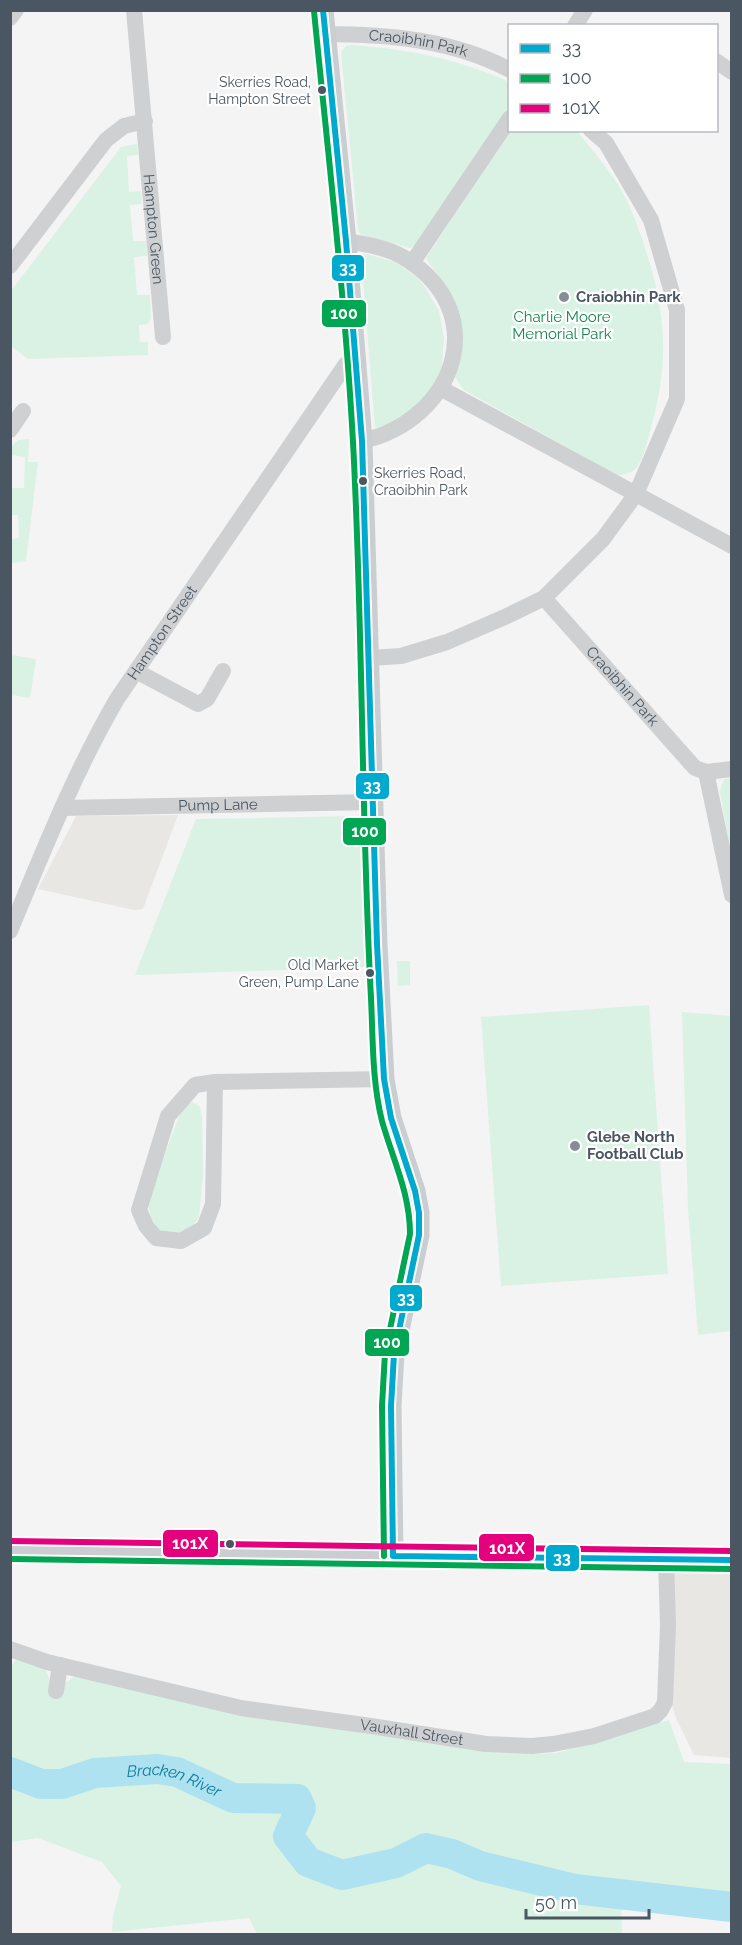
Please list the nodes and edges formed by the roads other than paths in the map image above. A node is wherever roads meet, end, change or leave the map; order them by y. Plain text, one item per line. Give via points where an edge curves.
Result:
1 (16, 10) edge
2 (134, 10) edge
3 (323, 10) edge
4 (10, 18) edge
5 (325, 34) junction
6 (718, 62) edge
7 (508, 69) edge
8 (732, 72) edge
9 (145, 121) junction
10 (508, 121) edge
11 (593, 132) edge
12 (346, 241) junction
13 (412, 263) junction
14 (10, 266) edge
15 (163, 337) dead end
16 (356, 363) junction
17 (442, 389) junction
18 (23, 411) dead end
19 (10, 430) edge
20 (362, 441) junction
21 (636, 494) junction
22 (732, 546) edge
23 (544, 598) junction
24 (370, 658) junction
25 (136, 671) junction
26 (223, 671) dead end
27 (732, 769) edge
28 (706, 772) junction
29 (373, 802) junction
30 (62, 808) junction
31 (732, 895) edge
32 (10, 931) edge
33 (384, 1078) junction
34 (215, 1082) junction
35 (10, 1550) edge
36 (393, 1556) junction
37 (666, 1559) junction
38 (732, 1560) edge
39 (15, 1651) edge
40 (60, 1665) junction
41 (56, 1691) dead end

1 - 4 street
2 - 9 street, Hampton Green
3 - 5 main road
5 - 7 street, Craoibhin Park via 413,39 472,53
5 - 12 main road
6 - 8 street
9 - 14 street via 124,126 106,140
9 - 15 street, Hampton Green
10 - 13 street
11 - 21 street via 606,143 651,220 677,310 676,399
12 - 13 street via 389,251
12 - 16 main road
13 - 17 street via 438,289 452,319 453,354
16 - 20 main road
16 - 25 street, Hampton Street via 346,364
17 - 20 street via 415,417 382,437
17 - 21 street
18 - 19 street
20 - 24 main road
21 - 22 street
21 - 23 street via 603,539
23 - 24 street via 447,642 401,656
23 - 28 street, Craoibhin Park via 695,768
24 - 29 main road
25 - 26 street via 198,704 207,699
25 - 30 street, Hampton Street via 90,745
27 - 28 street
28 - 31 street
29 - 30 street, Pump Lane
29 - 33 main road
30 - 32 street, Hampton Street
33 - 34 street
33 - 36 main road via 391,1118 415,1191 419,1224 394,1354
34 - 34 street via 195,1085 168,1116 139,1210 156,1238 181,1241 204,1228 213,1204
35 - 36 main road
36 - 37 main road
37 - 38 main road
37 - 40 street, Vauxhall Street via 665,1702 661,1710 655,1716 608,1732 553,1744 486,1744 241,1708
39 - 40 street, Vauxhall Street
40 - 41 street

